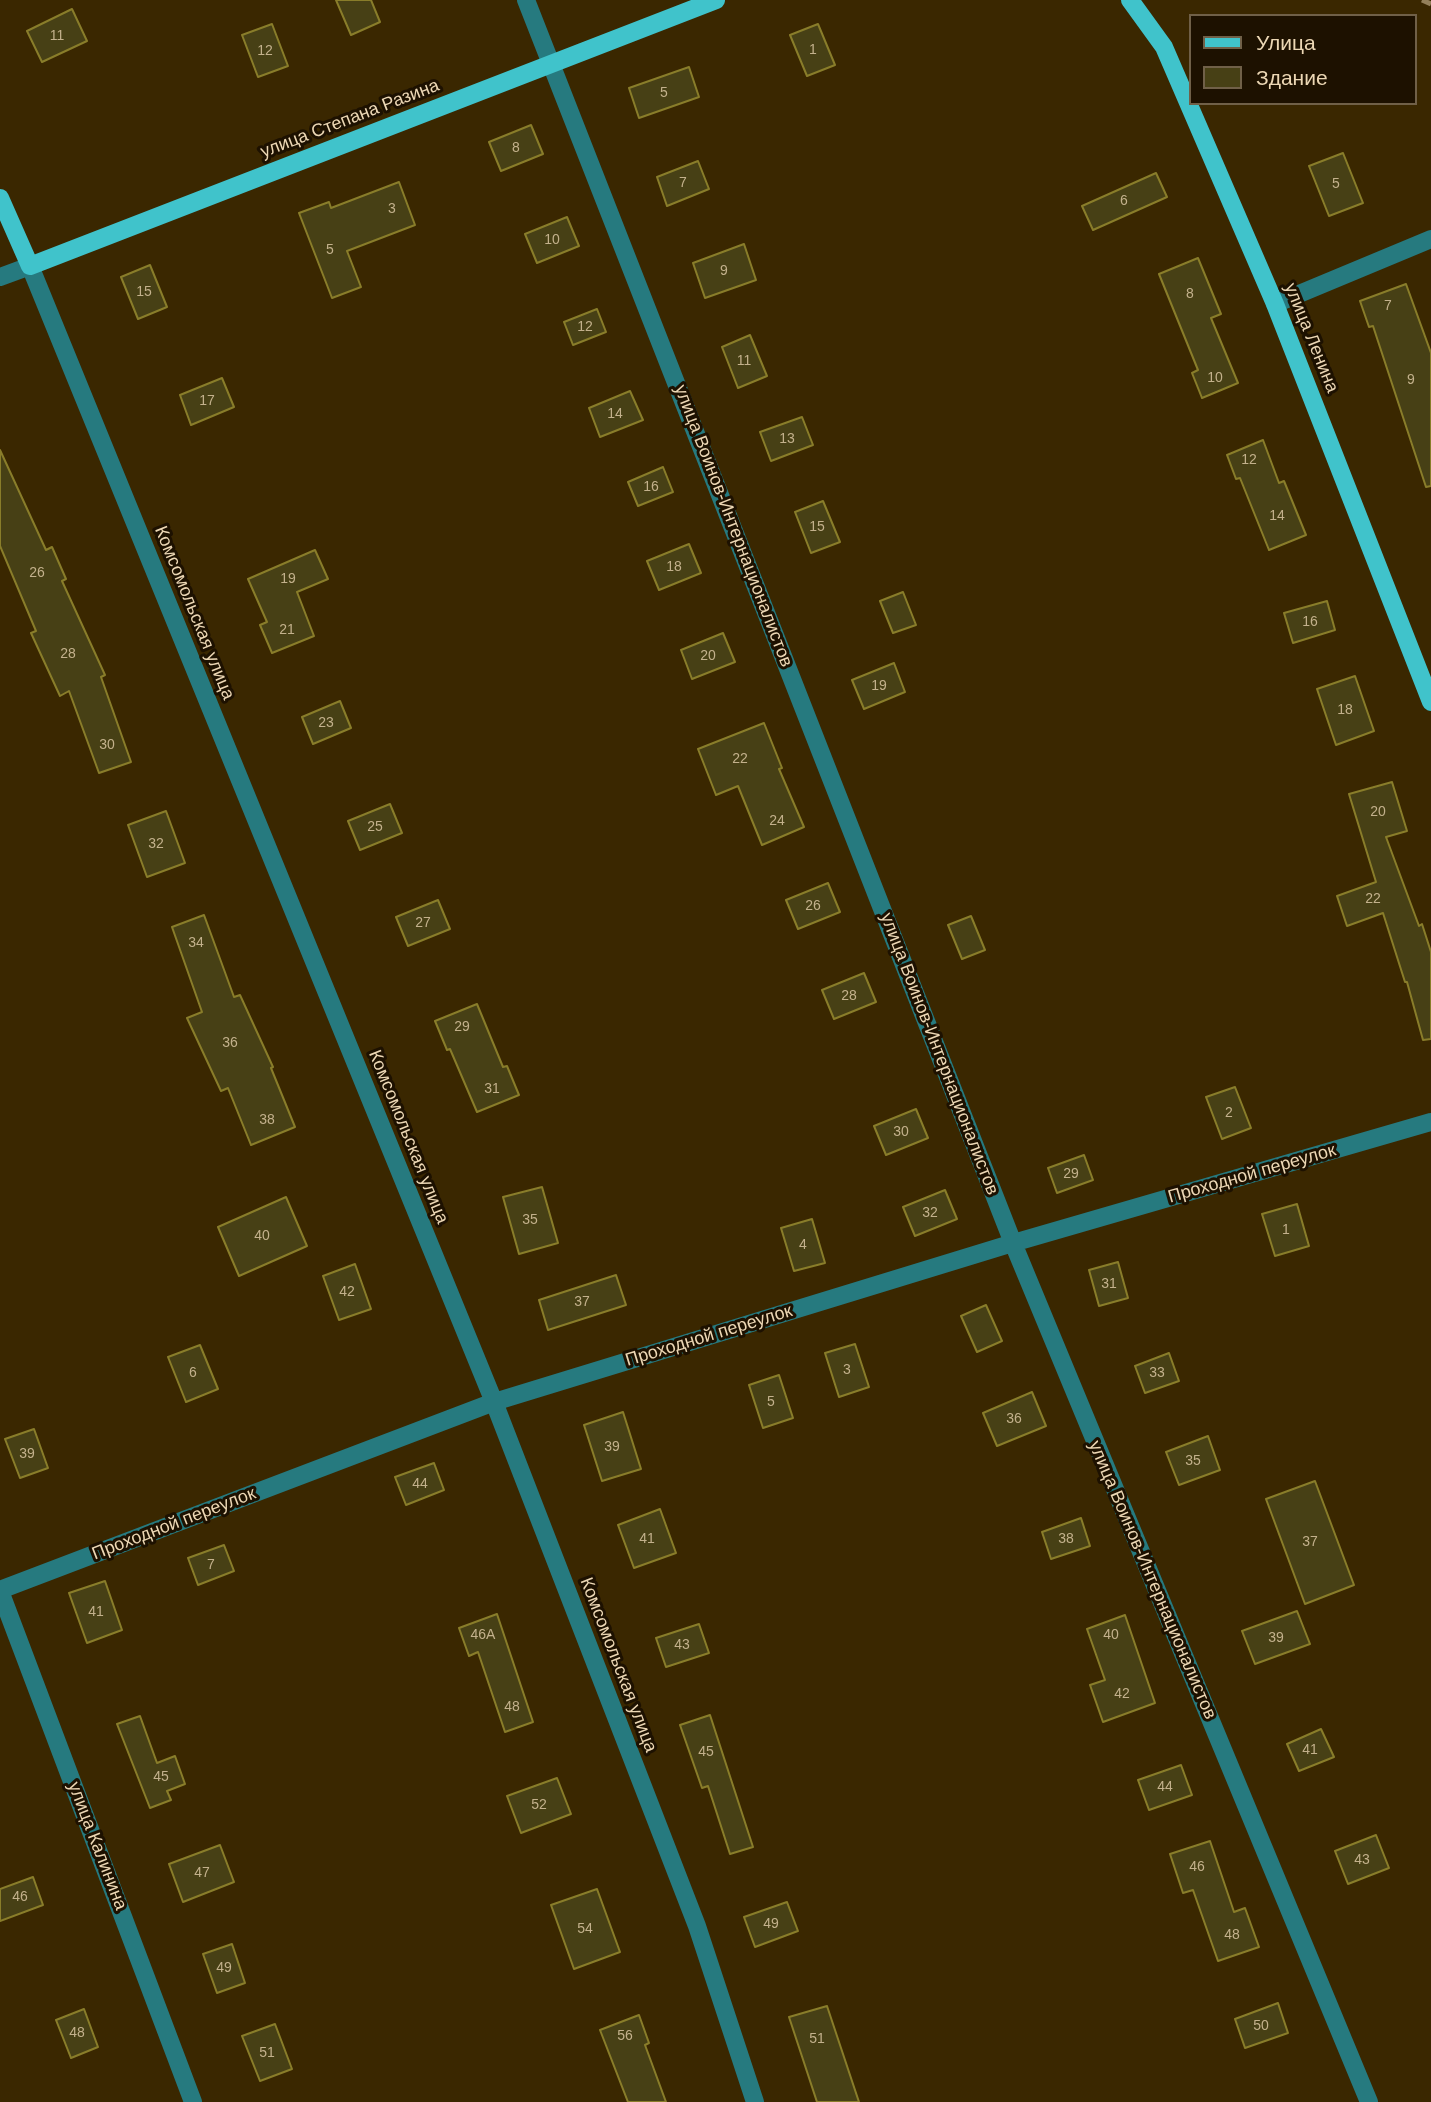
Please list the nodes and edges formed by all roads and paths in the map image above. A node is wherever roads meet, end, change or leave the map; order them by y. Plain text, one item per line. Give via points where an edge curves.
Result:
1 (526, 0) edge
2 (716, 0) edge
3 (1130, 0) edge
4 (552, 63) junction
5 (0, 198) edge
6 (1431, 239) edge
7 (30, 266) junction
8 (0, 277) edge
9 (1275, 304) junction
10 (1431, 702) edge
11 (1431, 1122) edge
12 (1013, 1243) junction
13 (494, 1402) junction
14 (0, 1590) edge
15 (193, 2102) edge
16 (755, 2102) edge
17 (1369, 2102) edge

1 - 4 street, улица Воинов-Интернационалистов
2 - 4 main road, улица Степана Разина
3 - 9 main road, улица Ленина via 1164,47
4 - 7 main road, улица Степана Разина
4 - 12 street, улица Воинов-Интернационалистов
5 - 7 main road, Комсомольская улица
6 - 9 street
7 - 8 street, улица Степана Разина
7 - 13 street, Комсомольская улица
9 - 10 main road, улица Ленина
11 - 12 street, Проходной переулок
12 - 13 street, Проходной переулок
12 - 17 street, улица Воинов-Интернационалистов
13 - 14 street, Проходной переулок
13 - 16 street, Комсомольская улица via 697,1926
14 - 15 street, улица Калинина

